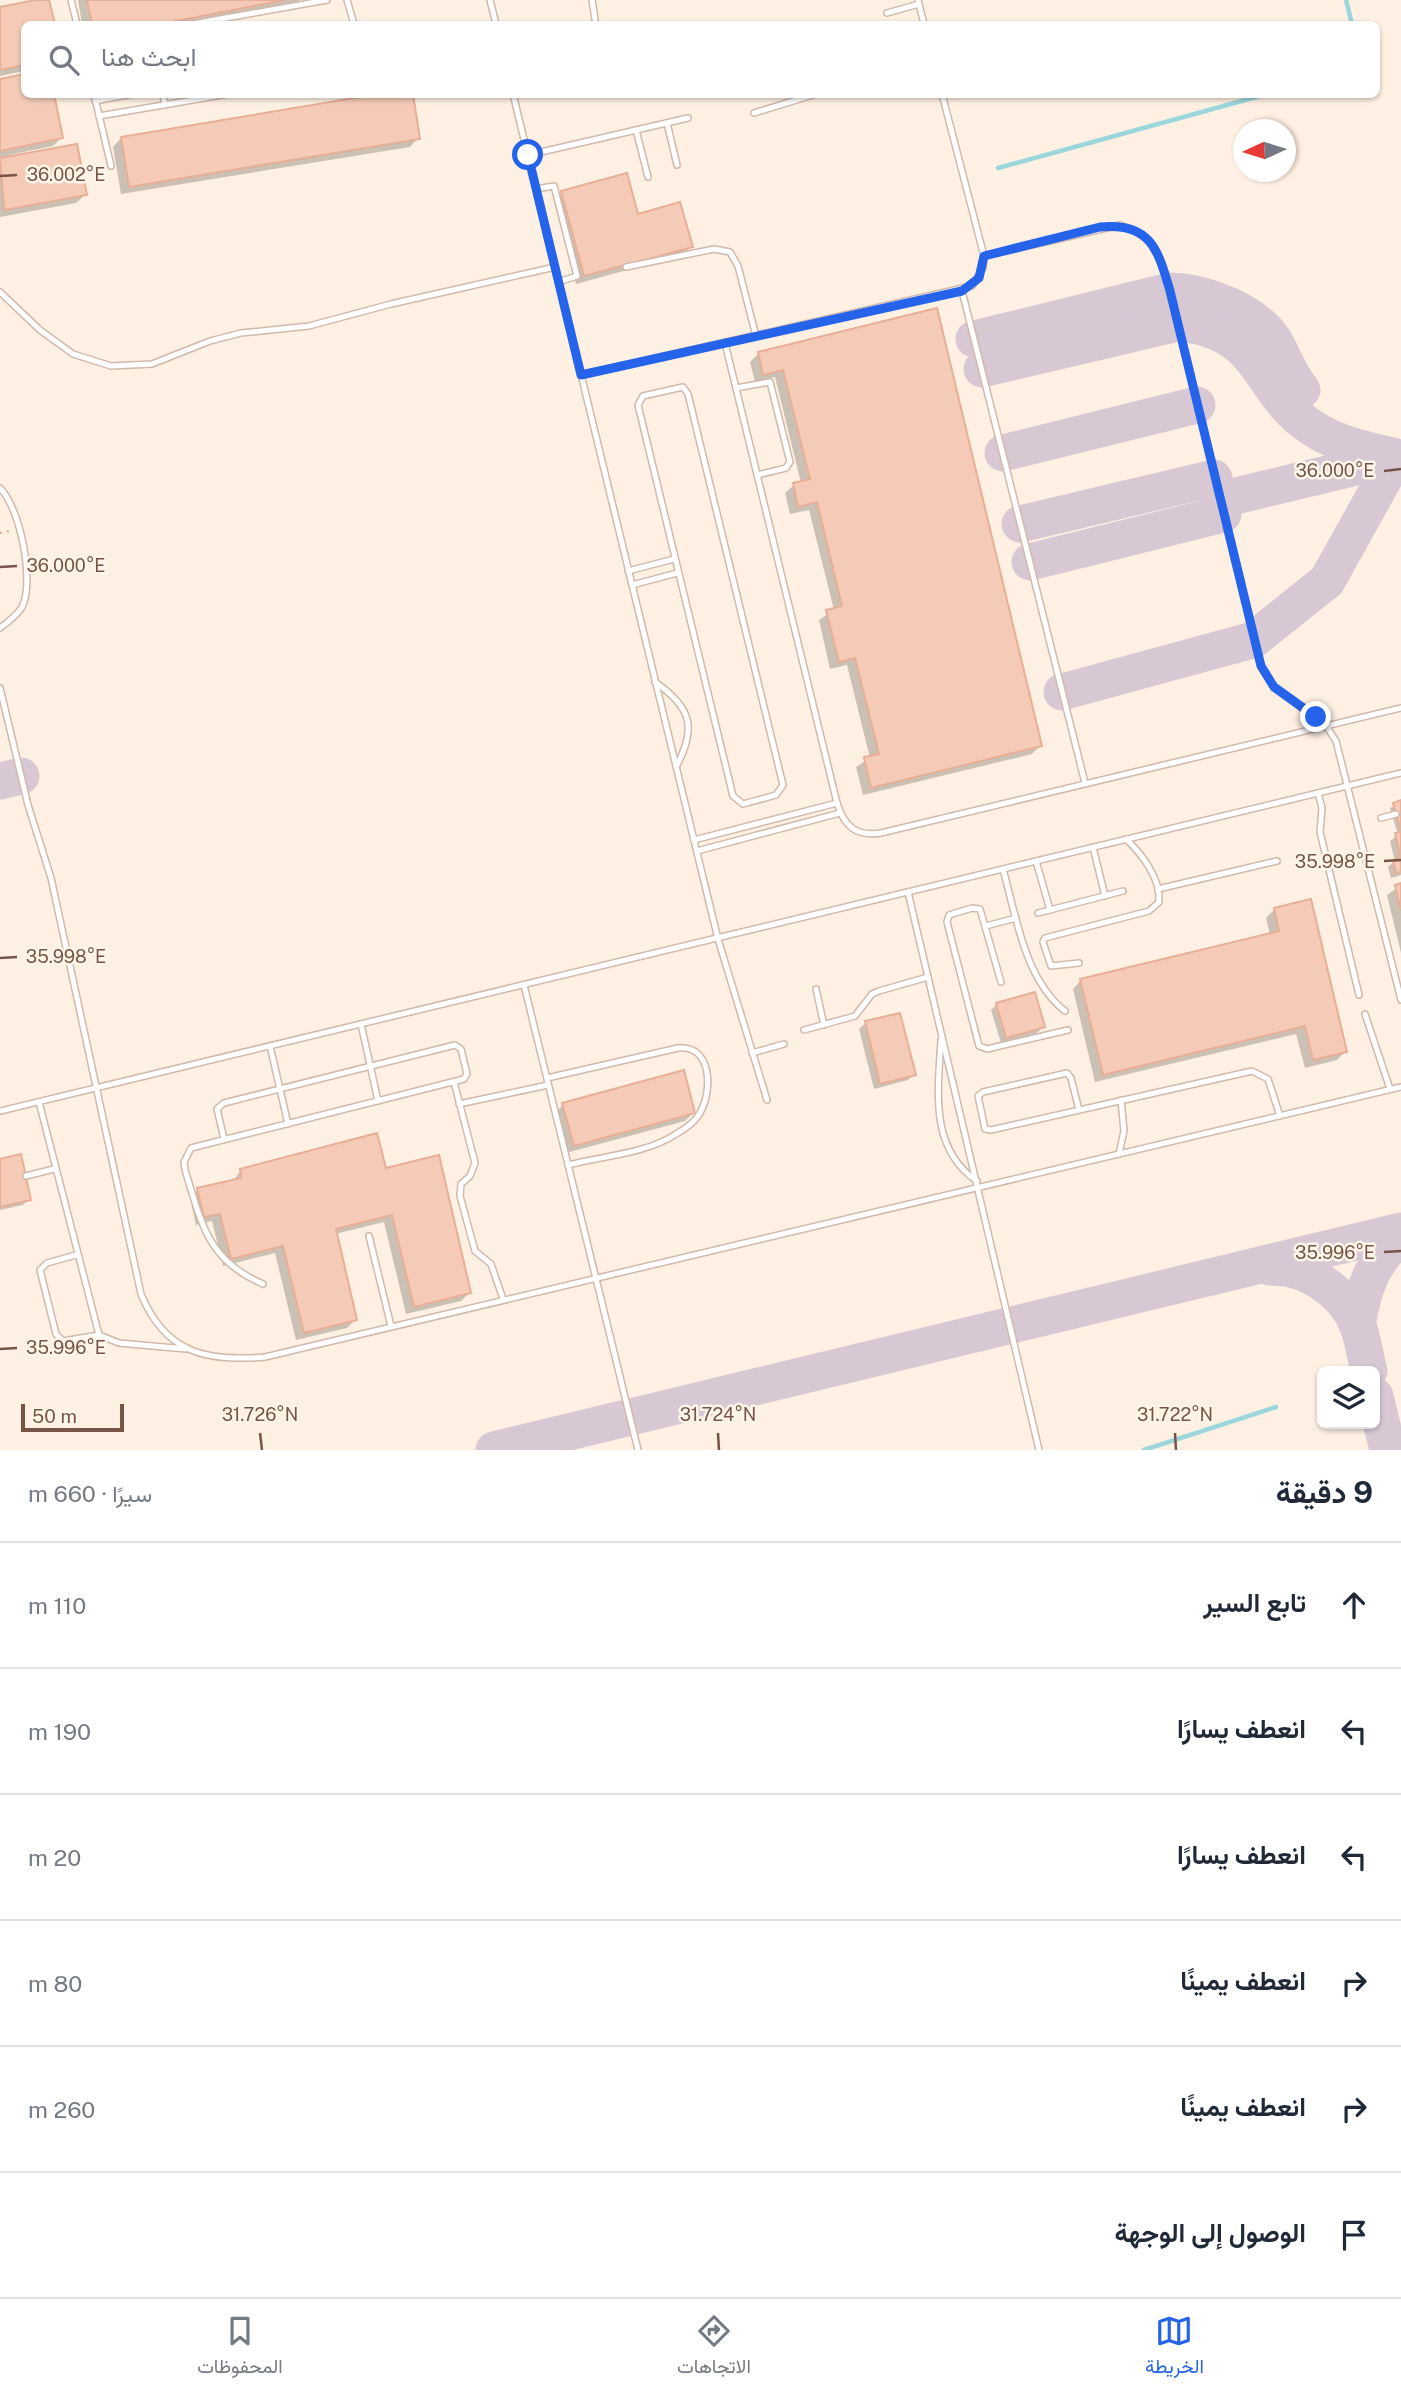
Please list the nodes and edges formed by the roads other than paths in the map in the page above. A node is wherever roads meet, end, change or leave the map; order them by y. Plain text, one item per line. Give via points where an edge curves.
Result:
1 (71, 0) edge
2 (327, 0) edge
3 (347, 0) edge
4 (490, 0) edge
5 (592, 0) edge
6 (918, 2) edge
7 (887, 13) dead end
8 (595, 19) dead end
9 (76, 21) edge
10 (209, 21) edge
11 (353, 21) edge
12 (495, 21) edge
13 (923, 21) edge
14 (95, 98) edge
15 (164, 98) edge
16 (205, 98) edge
17 (514, 98) edge
18 (803, 98) edge
19 (943, 98) edge
20 (165, 105) junction
21 (754, 113) dead end
22 (99, 116) junction
23 (688, 118) dead end
24 (667, 123) junction
25 (636, 130) junction
26 (528, 155) junction
27 (677, 164) dead end
28 (111, 166) dead end
29 (648, 177) dead end
30 (536, 189) junction
31 (984, 256) junction
32 (555, 267) junction
33 (626, 267) dead end
34 (558, 282) junction
35 (962, 291) junction
36 (0, 292) edge
37 (756, 336) junction
38 (725, 343) junction
39 (581, 375) junction
40 (736, 388) junction
41 (757, 475) junction
42 (0, 488) edge
43 (674, 559) junction
44 (628, 571) junction
45 (677, 573) junction
46 (632, 585) junction
47 (0, 628) edge
48 (655, 682) junction
49 (0, 688) edge
50 (1401, 708) edge
51 (1327, 727) junction
52 (676, 768) junction
53 (1401, 773) edge
54 (1085, 783) junction
55 (1349, 786) junction
56 (1318, 793) junction
57 (837, 803) junction
58 (841, 813) junction
59 (1396, 814) dead end
60 (1381, 818) dead end
61 (1126, 839) junction
62 (694, 840) junction
63 (1093, 847) junction
64 (696, 851) junction
65 (1036, 861) junction
66 (1277, 861) dead end
67 (1003, 869) junction
68 (1158, 889) junction
69 (1123, 891) dead end
70 (908, 892) junction
71 (1105, 896) junction
72 (1050, 910) junction
73 (1038, 913) dead end
74 (1016, 918) junction
75 (986, 926) junction
76 (718, 939) junction
77 (1079, 963) dead end
78 (928, 977) junction
79 (1001, 982) dead end
80 (524, 985) junction
81 (816, 989) dead end
82 (1359, 995) dead end
83 (1401, 1000) edge
84 (1065, 1011) dead end
85 (1365, 1014) dead end
86 (361, 1024) junction
87 (824, 1025) junction
88 (804, 1030) dead end
89 (1068, 1030) dead end
90 (942, 1034) junction
91 (784, 1044) dead end
92 (270, 1046) junction
93 (752, 1053) junction
94 (370, 1067) junction
95 (454, 1082) junction
96 (547, 1082) junction
97 (1401, 1087) edge
98 (96, 1089) junction
99 (280, 1089) junction
100 (1390, 1089) junction
101 (767, 1100) dead end
102 (1121, 1100) junction
103 (378, 1101) junction
104 (38, 1102) junction
105 (459, 1104) junction
106 (1079, 1110) junction
107 (0, 1111) edge
108 (1280, 1116) junction
109 (288, 1124) junction
110 (224, 1139) junction
111 (1119, 1154) junction
112 (568, 1165) junction
113 (54, 1169) junction
114 (26, 1176) dead end
115 (977, 1184) junction
116 (369, 1236) dead end
117 (76, 1255) junction
118 (595, 1278) junction
119 (264, 1284) dead end
120 (503, 1299) junction
121 (391, 1326) junction
122 (99, 1335) junction
123 (188, 1349) junction
124 (638, 1450) edge
125 (1040, 1450) edge

1 - 9 lane
2 - 10 lane
3 - 11 lane
4 - 12 lane
5 - 8 lane
6 - 7 lane
6 - 13 lane
14 - 22 lane
15 - 20 lane
16 - 20 lane
17 - 26 lane
18 - 21 lane
19 - 31 lane
20 - 22 lane
22 - 28 lane
23 - 24 lane
24 - 25 lane
24 - 27 lane
25 - 26 lane
25 - 29 lane
26 - 30 lane
30 - 32 lane
30 - 34 lane via 554,186 577,276
31 - 35 lane via 979,278
31 - 51 lane via 1119,225 1138,231 1153,243 1170,291 1261,666 1274,687
32 - 34 lane
32 - 36 lane via 309,326 241,333 152,364 111,366 73,354
33 - 37 lane via 714,249 730,252 738,266
34 - 39 lane
35 - 37 lane
35 - 54 lane
37 - 38 lane
38 - 39 lane
38 - 40 lane
39 - 44 lane
40 - 41 lane
40 - 41 lane via 770,382 790,462 786,468
41 - 57 lane
42 - 47 lane via 14,513 27,582 23,606
43 - 44 lane
43 - 45 lane
43 - 45 lane via 638,401 683,387 782,781 776,795 743,804 733,796
44 - 46 lane
45 - 46 lane
46 - 48 lane
48 - 52 lane
48 - 52 lane via 677,698 688,719 688,743
49 - 98 lane via 51,878
50 - 51 lane
51 - 54 lane
51 - 55 lane via 1336,741
52 - 62 lane
53 - 55 lane
54 - 58 lane via 869,835 846,824
55 - 56 lane
55 - 83 lane
56 - 61 lane
56 - 82 lane via 1320,832
57 - 58 lane
57 - 62 lane
58 - 64 lane
59 - 60 lane
61 - 63 lane
61 - 68 lane via 1142,857
62 - 64 lane
63 - 65 lane
63 - 71 lane
64 - 76 lane
65 - 67 lane
65 - 72 lane
66 - 68 lane
67 - 70 lane
67 - 74 lane
68 - 77 lane via 1159,902 1149,911 1045,938 1051,967
69 - 71 lane
70 - 76 lane
70 - 78 lane
71 - 72 lane
72 - 73 lane
74 - 75 lane
74 - 84 lane via 1036,976
75 - 79 lane
75 - 89 lane via 977,907 953,912 947,918 979,1046 987,1049
76 - 80 lane
76 - 93 lane
78 - 87 lane via 879,990 855,1016
78 - 90 lane
80 - 86 lane
80 - 96 lane
81 - 87 lane
85 - 100 lane
86 - 92 lane
86 - 94 lane
87 - 88 lane
90 - 115 lane
90 - 115 lane via 941,1132 951,1156
91 - 93 lane
92 - 98 lane
92 - 99 lane
93 - 101 lane
94 - 95 lane via 457,1045 467,1076
94 - 99 lane
94 - 103 lane
95 - 103 lane
95 - 105 lane
96 - 105 lane
96 - 112 lane
96 - 112 lane via 678,1048 689,1047 704,1059 704,1103 688,1127 653,1145
97 - 100 lane
98 - 104 lane
98 - 123 lane via 141,1294 166,1335
99 - 109 lane
99 - 110 lane via 219,1105
100 - 108 lane
102 - 106 lane
102 - 108 lane via 1252,1071 1268,1079
102 - 111 lane via 1124,1131
103 - 109 lane
104 - 107 lane
104 - 113 lane
105 - 120 lane via 475,1163 461,1184 460,1196 475,1251 491,1264
106 - 106 lane via 988,1130 978,1096 1067,1073
108 - 111 lane
109 - 110 lane
110 - 119 lane via 191,1148 185,1170 212,1246 243,1275
111 - 115 lane
112 - 118 lane
113 - 114 lane
113 - 117 lane
115 - 118 lane
115 - 125 lane
116 - 121 lane
117 - 122 lane
117 - 122 lane via 47,1263 40,1270 56,1334 64,1341
118 - 120 lane
118 - 124 lane
120 - 121 lane
121 - 123 lane via 265,1357 210,1357
122 - 123 lane via 119,1343

